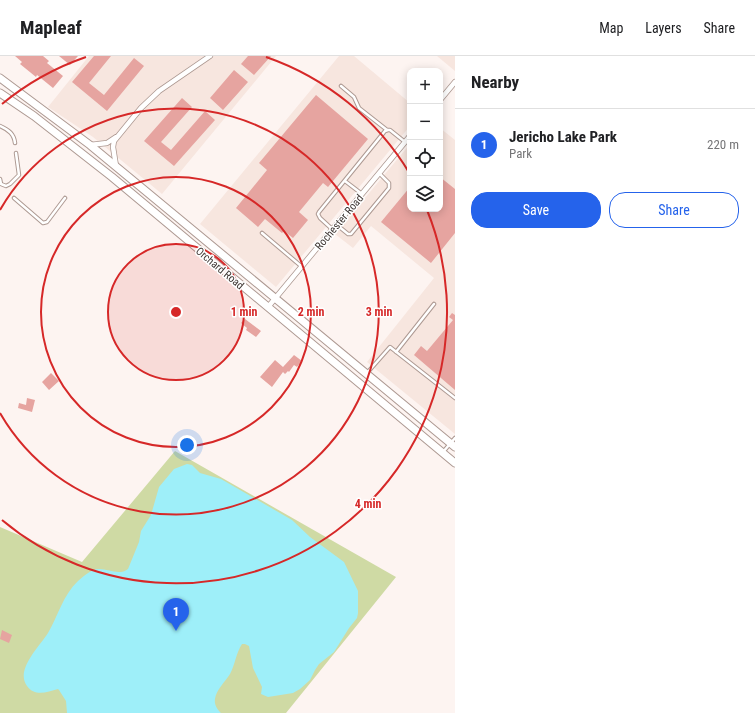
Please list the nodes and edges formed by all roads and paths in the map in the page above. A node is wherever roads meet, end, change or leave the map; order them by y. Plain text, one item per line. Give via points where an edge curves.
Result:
1 (210, 56) edge
2 (0, 78) edge
3 (455, 82) edge
4 (341, 86) dead end
5 (0, 92) edge
6 (443, 96) edge
7 (0, 126) edge
8 (387, 130) junction
9 (117, 136) junction
10 (407, 140) edge
11 (405, 142) junction
12 (15, 143) dead end
13 (90, 145) junction
14 (16, 153) dead end
15 (116, 166) junction
16 (379, 174) junction
17 (0, 179) edge
18 (345, 180) junction
19 (362, 194) junction
20 (14, 198) dead end
21 (66, 198) dead end
22 (334, 227) junction
23 (262, 234) dead end
24 (301, 266) junction
25 (275, 298) junction
26 (434, 304) dead end
27 (268, 307) junction
28 (396, 352) junction
29 (367, 373) junction
30 (455, 398) edge
31 (454, 442) edge
32 (442, 452) junction
33 (455, 462) edge

1 - 9 street via 159,91
2 - 13 main road, Orchard Road
3 - 6 street
4 - 8 lane via 354,97 359,108
5 - 27 main road, Orchard Road via 112,177
7 - 12 lane via 11,133
8 - 11 lane
8 - 18 lane
9 - 13 street via 106,143
9 - 15 street via 113,147
10 - 11 street, Rochester Road
11 - 16 street, Rochester Road
13 - 15 main road, Orchard Road
14 - 17 lane via 19,176 6,186 1,184
15 - 25 main road, Orchard Road
16 - 19 street, Rochester Road
16 - 22 lane via 390,186 351,234
18 - 19 lane
18 - 22 lane via 318,214
19 - 22 street, Rochester Road
20 - 21 lane via 43,222 47,222
22 - 24 street, Rochester Road
23 - 24 lane
24 - 25 street, Rochester Road
25 - 27 street, Rochester Road
25 - 29 main road, Orchard Road
26 - 28 lane
27 - 32 main road, Orchard Road
28 - 29 lane via 390,347
28 - 30 lane
29 - 31 main road, Orchard Road
31 - 32 lane
32 - 33 main road, Orchard Road

